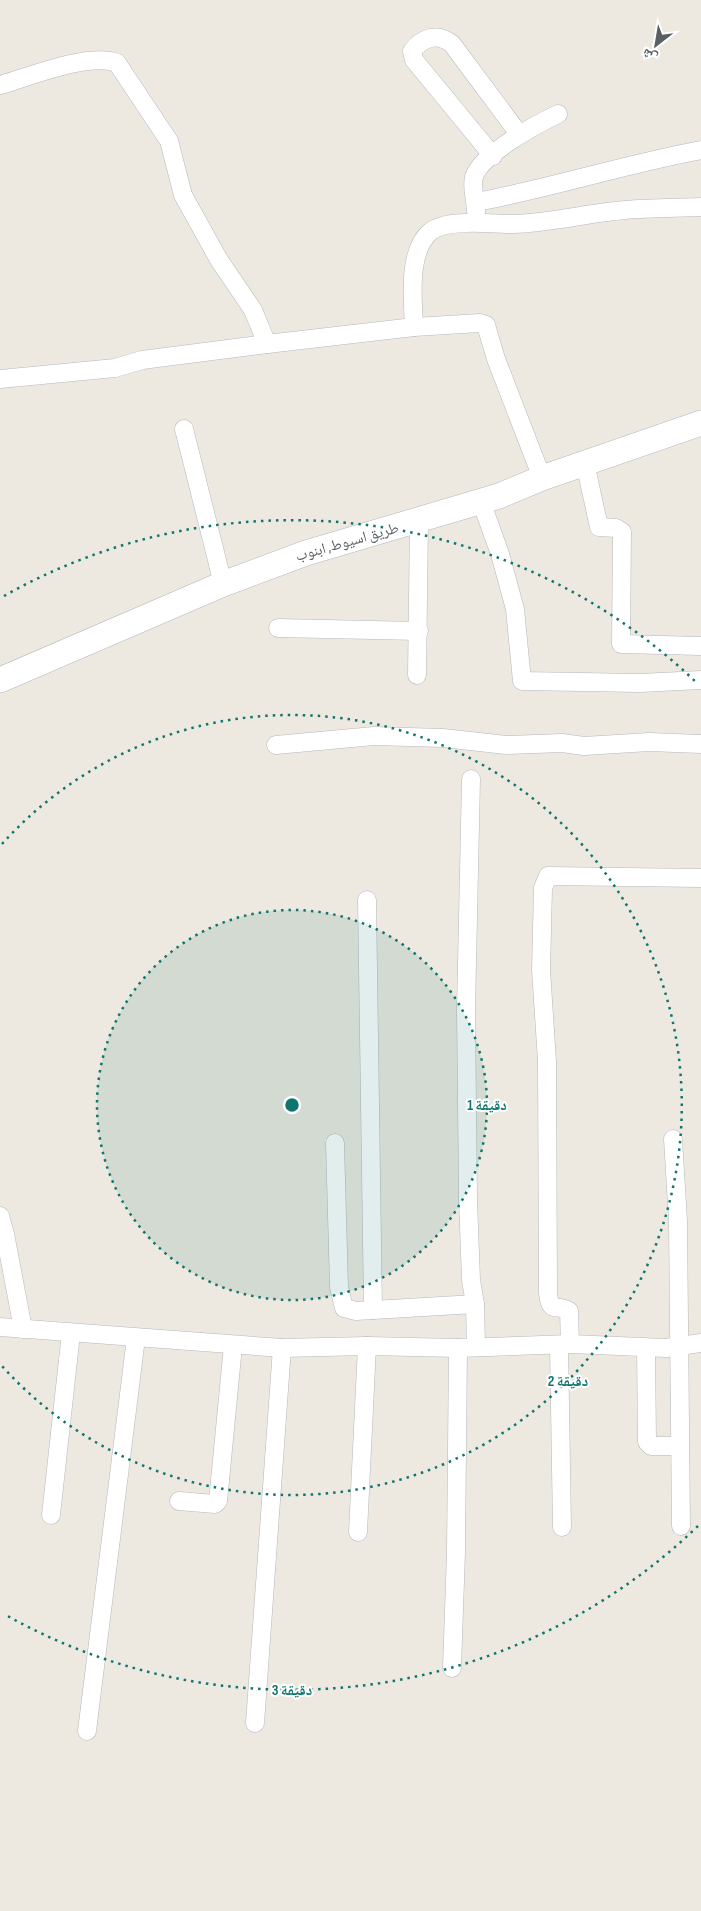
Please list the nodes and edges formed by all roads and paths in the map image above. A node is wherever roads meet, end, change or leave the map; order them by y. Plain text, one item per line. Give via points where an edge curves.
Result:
1 (0, 85) edge
2 (558, 114) dead end
3 (519, 134) junction
4 (701, 150) edge
5 (493, 156) junction
6 (476, 202) junction
7 (701, 207) edge
8 (477, 222) junction
9 (414, 327) junction
10 (267, 344) junction
11 (0, 379) edge
12 (701, 423) edge
13 (184, 429) dead end
14 (586, 463) junction
15 (542, 478) junction
16 (481, 501) junction
17 (419, 521) junction
18 (223, 584) junction
19 (278, 628) dead end
20 (419, 630) junction
21 (701, 646) edge
22 (417, 675) dead end
23 (0, 680) edge
24 (701, 680) edge
25 (701, 744) edge
26 (276, 745) dead end
27 (471, 779) dead end
28 (701, 878) edge
29 (367, 900) dead end
30 (673, 1139) dead end
31 (335, 1143) dead end
32 (0, 1216) edge
33 (475, 1304) junction
34 (373, 1310) junction
35 (0, 1327) edge
36 (23, 1329) junction
37 (71, 1333) junction
38 (136, 1338) junction
39 (701, 1343) edge
40 (564, 1345) junction
41 (234, 1346) junction
42 (367, 1346) junction
43 (476, 1347) junction
44 (282, 1348) junction
45 (458, 1348) junction
46 (646, 1348) junction
47 (680, 1348) junction
48 (680, 1446) junction
49 (179, 1501) dead end
50 (51, 1514) dead end
51 (681, 1526) dead end
52 (562, 1527) dead end
53 (358, 1532) dead end
54 (452, 1668) dead end
55 (255, 1723) dead end
56 (87, 1730) dead end

1 - 10 street via 62,66 101,60 117,63 168,140 183,195 219,260 253,310
2 - 3 street
3 - 5 street
3 - 5 street via 452,44 433,37 416,45 412,51 414,60
4 - 6 street
5 - 6 street via 475,174
6 - 8 street
7 - 8 street via 624,210 514,224
8 - 9 street via 437,228 424,240 416,256 412,285
9 - 10 street
9 - 15 street via 486,325
10 - 11 street via 142,360 114,368
12 - 14 street, طريق اسيوط, ابنوب
13 - 18 street
14 - 15 street, طريق اسيوط, ابنوب
14 - 21 street via 598,528 616,528 622,532 621,644
15 - 16 street, طريق اسيوط, ابنوب
16 - 17 street, طريق اسيوط, ابنوب
16 - 24 street via 515,609 522,681 640,683
17 - 18 street, طريق اسيوط, ابنوب via 306,553
17 - 20 street
18 - 23 street, طريق اسيوط, ابنوب
19 - 20 street
20 - 22 street
25 - 26 street via 664,742 584,746 374,736
27 - 33 street via 466,1009 468,1200
28 - 40 street via 548,876 543,888 548,1294 553,1308 569,1311
29 - 34 street
30 - 47 street
31 - 34 street via 341,1305 346,1310
32 - 36 street
33 - 34 street
33 - 43 street
35 - 36 street
36 - 37 street
37 - 38 street
37 - 50 street
38 - 41 street
38 - 56 street
39 - 47 street
40 - 43 street
40 - 46 street
40 - 52 street
41 - 44 street
41 - 49 street via 218,1500 211,1504
42 - 44 street
42 - 45 street
42 - 53 street
43 - 45 street
44 - 55 street
45 - 54 street
46 - 47 street
46 - 48 street via 647,1442 651,1446
47 - 48 street
48 - 51 street

